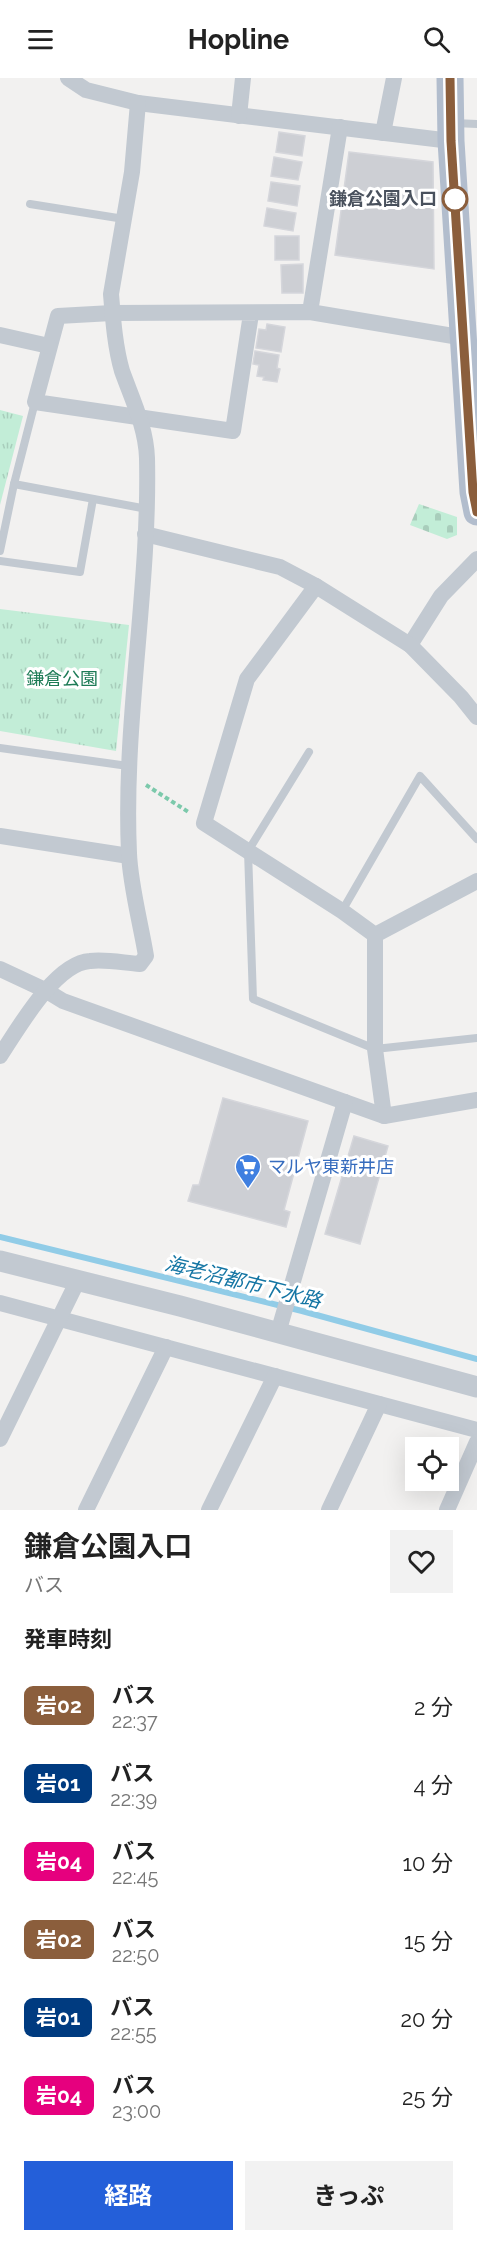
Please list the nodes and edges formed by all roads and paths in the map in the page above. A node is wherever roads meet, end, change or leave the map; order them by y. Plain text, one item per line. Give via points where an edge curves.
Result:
1 (68, 78) edge
2 (243, 78) edge
3 (394, 78) edge
4 (450, 78) edge
5 (88, 84) edge
6 (138, 103) junction
7 (239, 116) junction
8 (477, 124) edge
9 (340, 127) junction
10 (451, 132) junction
11 (383, 133) junction
12 (30, 204) dead end
13 (124, 219) junction
14 (310, 312) junction
15 (112, 313) junction
16 (251, 314) junction
17 (0, 335) edge
18 (465, 338) junction
19 (49, 346) junction
20 (35, 402) junction
21 (140, 418) junction
22 (474, 429) edge
23 (14, 484) junction
24 (93, 499) junction
25 (147, 509) junction
26 (477, 512) edge
27 (145, 534) junction
28 (0, 551) edge
29 (477, 559) edge
30 (0, 561) edge
31 (316, 586) junction
32 (410, 645) junction
33 (477, 717) edge
34 (0, 748) edge
35 (309, 752) dead end
36 (128, 770) junction
37 (204, 823) junction
38 (0, 836) edge
39 (477, 839) edge
40 (248, 851) junction
41 (129, 856) junction
42 (477, 881) edge
43 (342, 911) junction
44 (375, 935) junction
45 (0, 969) edge
46 (45, 990) junction
47 (477, 1038) edge
48 (375, 1049) junction
49 (0, 1056) edge
50 (477, 1100) edge
51 (345, 1102) junction
52 (384, 1116) junction
53 (0, 1261) edge
54 (78, 1280) junction
55 (0, 1303) edge
56 (59, 1318) junction
57 (280, 1327) junction
58 (166, 1347) junction
59 (275, 1376) junction
60 (477, 1387) edge
61 (379, 1404) junction
62 (477, 1430) edge
63 (0, 1439) edge
64 (477, 1442) edge
65 (86, 1510) edge
66 (209, 1510) edge
67 (328, 1510) edge
68 (447, 1510) edge

1 - 5 street
2 - 7 street
3 - 11 street
4 - 10 main road
5 - 6 street
6 - 7 street
6 - 13 street
7 - 9 street
8 - 10 lane
9 - 11 street
9 - 14 street
10 - 11 street
10 - 18 main road
12 - 13 lane
13 - 15 street via 111,294
14 - 16 street
14 - 18 street
15 - 16 street
15 - 19 street via 58,316
15 - 21 street via 122,369
16 - 21 street via 233,431
17 - 19 street
18 - 22 main road
19 - 20 street
20 - 21 street
20 - 23 lane
21 - 25 street via 147,454
22 - 26 main road via 473,492
23 - 24 lane
23 - 28 lane
24 - 25 lane
24 - 30 lane via 80,572
25 - 27 street
27 - 31 street via 280,567
27 - 36 street
29 - 32 street via 441,596
31 - 32 street
31 - 37 street via 247,679
32 - 33 street
34 - 36 lane
35 - 40 lane
36 - 37 path
36 - 41 street
37 - 40 street
38 - 41 street
39 - 43 lane via 420,776
40 - 43 street
40 - 48 lane via 253,999
41 - 46 street via 146,956 141,964 88,960 69,968
42 - 44 street
43 - 44 street
44 - 48 street
45 - 46 street
46 - 49 street
46 - 51 street via 63,1001
47 - 48 lane
48 - 52 street
50 - 52 street
51 - 52 street
51 - 57 street
53 - 54 street
54 - 56 street
54 - 57 street
55 - 56 street
56 - 58 street
56 - 63 street
57 - 60 street
58 - 59 street
58 - 65 street
59 - 61 street
59 - 66 street
61 - 62 street
61 - 67 street
64 - 68 street

